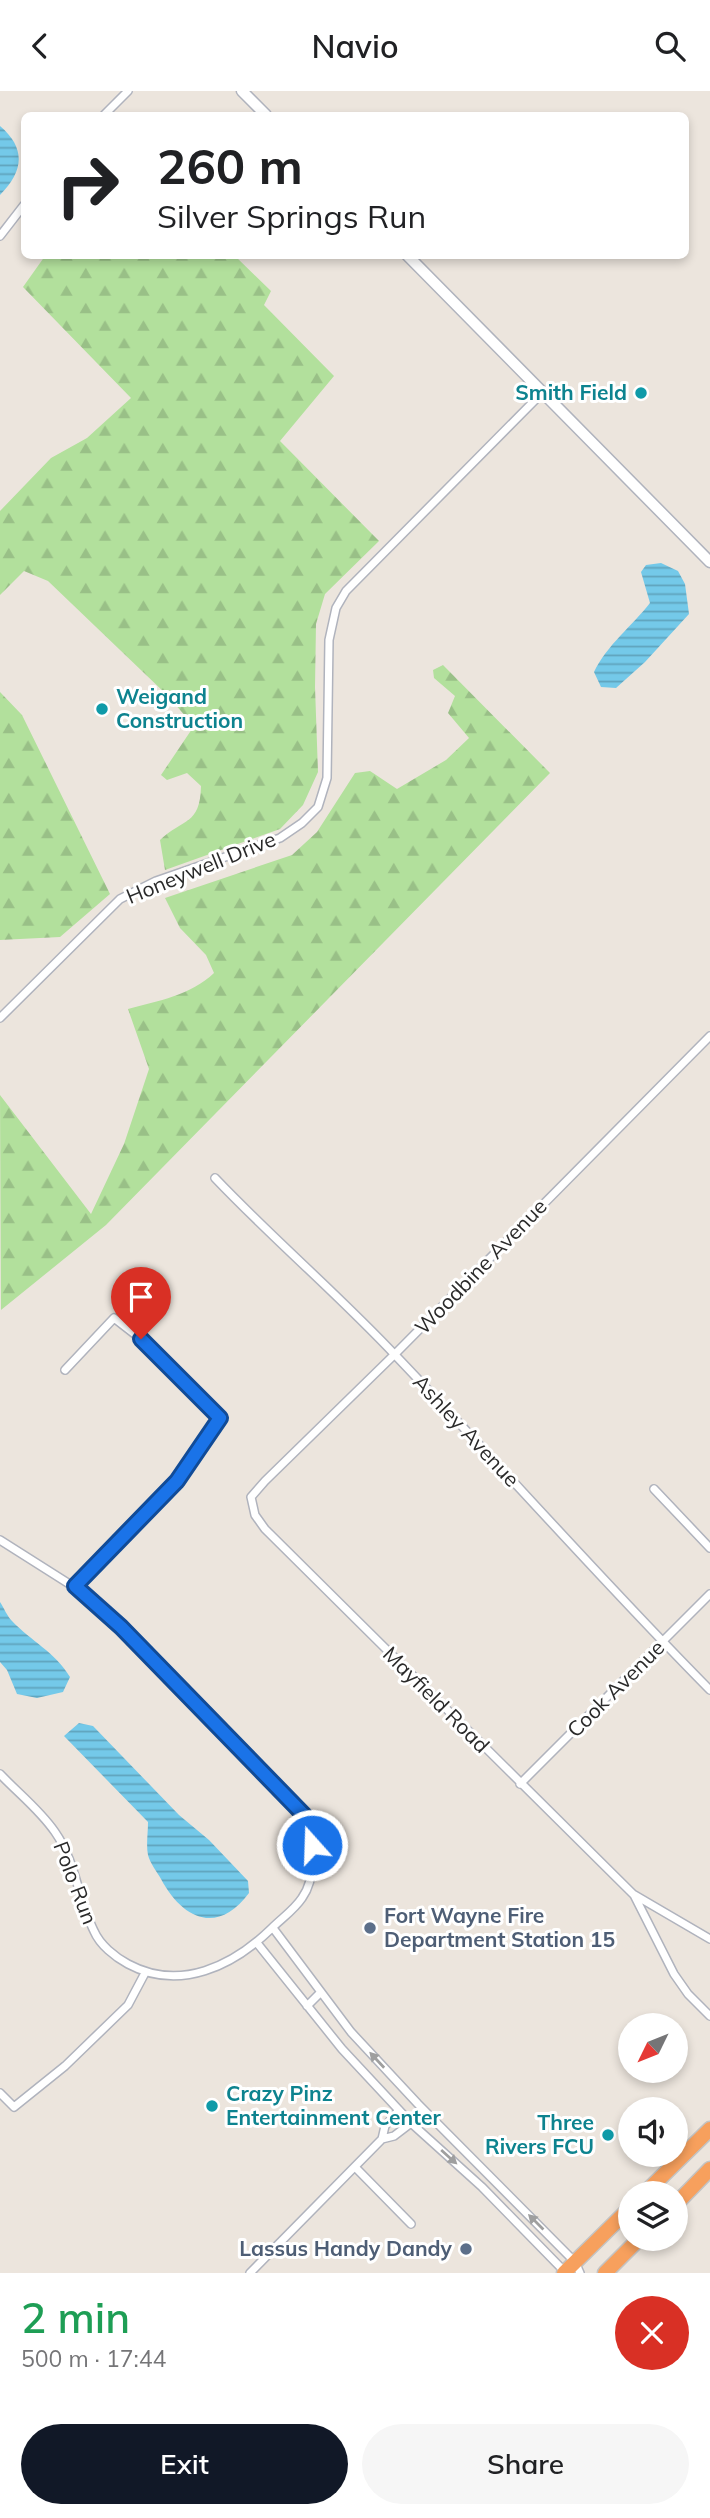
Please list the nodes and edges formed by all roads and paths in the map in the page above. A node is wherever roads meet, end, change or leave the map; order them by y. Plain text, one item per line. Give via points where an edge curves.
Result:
1 (128, 91) edge
2 (242, 91) edge
3 (107, 112) edge
4 (263, 112) edge
5 (21, 209) edge
6 (0, 236) edge
7 (411, 259) edge
8 (543, 392) junction
9 (710, 562) edge
10 (0, 1018) edge
11 (710, 1036) edge
12 (215, 1178) dead end
13 (395, 1354) junction
14 (65, 1370) dead end
15 (654, 1489) dead end
16 (251, 1497) joint
17 (0, 1540) edge
18 (710, 1548) edge
19 (75, 1586) junction
20 (710, 1594) edge
21 (663, 1643) junction
22 (710, 1690) edge
23 (0, 1774) edge
24 (520, 1784) junction
25 (633, 1894) junction
26 (273, 1927) junction
27 (710, 1939) edge
28 (257, 1943) junction
29 (145, 1973) junction
30 (321, 1992) junction
31 (307, 2006) junction
32 (710, 2017) edge
33 (0, 2093) edge
34 (399, 2110) junction
35 (411, 2123) junction
36 (710, 2129) edge
37 (382, 2139) junction
38 (355, 2167) junction
39 (710, 2169) edge
40 (657, 2181) edge
41 (688, 2192) edge
42 (618, 2221) edge
43 (411, 2224) dead end
44 (627, 2251) edge
45 (570, 2271) edge
46 (250, 2273) edge
47 (605, 2273) edge

1 - 3 street
2 - 4 main road
5 - 6 street
7 - 8 main road
8 - 9 main road
8 - 10 street, Honeywell Drive via 346,591 336,608 329,640 327,778 318,807 280,838 156,881 120,899
11 - 13 street, Woodbine Avenue
12 - 13 street, Ashley Avenue
13 - 16 street, Woodbine Avenue
13 - 21 street, Ashley Avenue
14 - 19 street via 114,1318 220,1418 177,1481
15 - 18 street
16 - 24 street, Mayfield Road via 255,1515 265,1529
17 - 19 street, Polo Run
19 - 26 street, Polo Run via 121,1627 304,1815 312,1845 310,1879 304,1896
20 - 21 street, Cook Avenue
21 - 22 street, Ashley Avenue
21 - 24 street, Cook Avenue
23 - 29 street, Polo Run via 56,1833 94,1933 116,1957
24 - 25 street, Mayfield Road
25 - 27 street
25 - 32 street via 674,1973
26 - 28 street, Polo Run
26 - 30 street
28 - 29 street, Polo Run via 225,1964 180,1977
28 - 31 street
29 - 33 street via 128,2005 65,2066 15,2107
30 - 31 street
45 -> 30 street via 351,2032
31 - 34 street
34 - 35 street
34 - 37 street via 385,2126
35 - 37 street
35 -> 45 street
36 - 40 highway
37 - 38 street
38 - 43 street
38 - 46 street
39 - 41 highway
42 - 45 highway
44 - 47 highway

